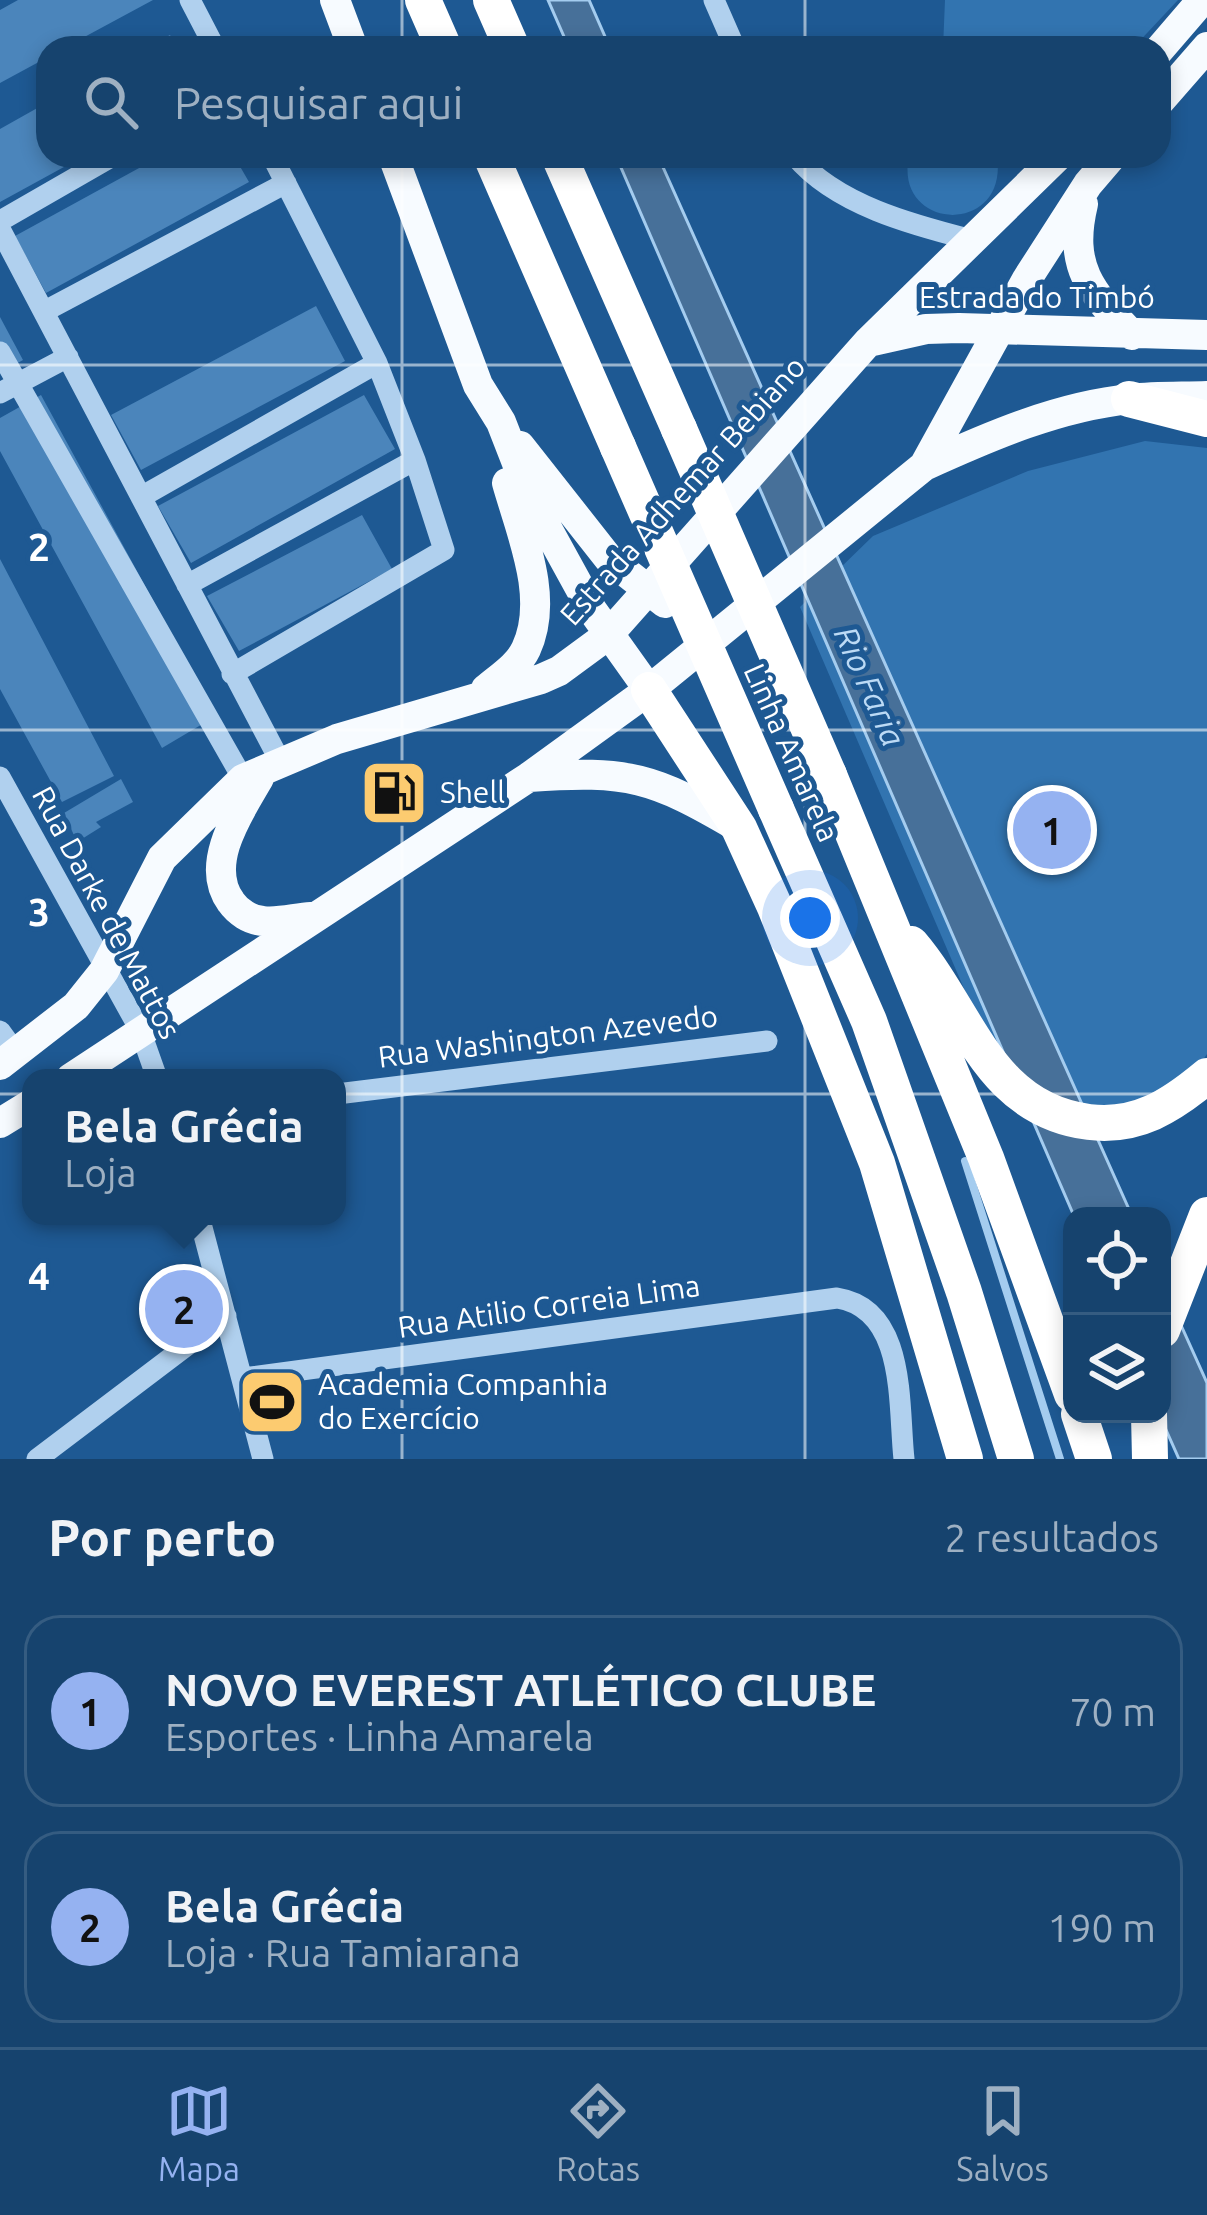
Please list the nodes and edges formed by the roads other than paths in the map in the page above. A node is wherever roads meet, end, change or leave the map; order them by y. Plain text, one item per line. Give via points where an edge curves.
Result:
1 (190, 0) edge
2 (335, 0) edge
3 (423, 0) edge
4 (491, 0) edge
5 (714, 0) edge
6 (1202, 0) edge
7 (209, 36) edge
8 (348, 36) edge
9 (439, 36) edge
10 (507, 36) edge
11 (730, 36) edge
12 (1171, 36) edge
13 (1207, 47) edge
14 (1171, 88) edge
15 (93, 168) edge
16 (278, 168) edge
17 (397, 168) edge
18 (496, 168) edge
19 (565, 168) edge
20 (809, 168) edge
21 (1046, 168) edge
22 (1102, 168) edge
23 (286, 183) junction
24 (1088, 184) junction
25 (0, 225) edge
26 (922, 228) junction
27 (972, 241) junction
28 (947, 264) junction
29 (45, 311) junction
30 (1000, 330) junction
31 (1132, 335) junction
32 (1207, 335) edge
33 (868, 342) junction
34 (0, 352) edge
35 (68, 357) junction
36 (376, 363) junction
37 (478, 385) junction
38 (9, 388) edge
39 (1207, 396) edge
40 (1129, 399) junction
41 (1207, 418) edge
42 (502, 422) junction
43 (415, 460) junction
44 (924, 466) junction
45 (141, 497) junction
46 (187, 586) junction
47 (648, 593) junction
48 (722, 632) junction
49 (608, 635) junction
50 (232, 674) junction
51 (650, 690) junction
52 (472, 700) junction
53 (262, 769) junction
54 (0, 777) edge
55 (529, 777) junction
56 (739, 828) junction
57 (885, 914) junction
58 (322, 915) junction
59 (104, 970) junction
60 (140, 1030) junction
61 (767, 1040) dead end
62 (5, 1050) edge
63 (84, 1069) edge
64 (154, 1069) edge
65 (1207, 1076) edge
66 (346, 1093) edge
67 (1207, 1215) edge
68 (201, 1225) edge
69 (1167, 1315) edge
70 (226, 1316) junction
71 (1063, 1369) edge
72 (243, 1378) junction
73 (1081, 1423) edge
74 (1149, 1423) edge
75 (37, 1459) edge
76 (263, 1459) edge
77 (904, 1459) edge
78 (965, 1459) edge
79 (1016, 1459) edge
80 (1094, 1459) edge
81 (1150, 1459) edge

1 - 7 street
2 - 8 main road
3 - 9 highway
4 - 10 highway
5 - 11 street
6 - 12 main road
13 - 14 main road
15 - 25 street
16 - 23 street
17 - 37 main road
18 - 79 highway, Linha Amarela, bridge via 868,1022
19 - 57 highway, Linha Amarela, bridge
20 - 26 street via 829,186
21 - 27 main road, Estrada Adhemar Bebiano
22 - 24 main road
23 - 29 street
23 - 36 street
24 - 30 main road
24 - 31 main road via 1078,255 1097,298
25 - 29 street
26 - 27 street
26 - 28 street
27 - 28 main road, Estrada Adhemar Bebiano
28 - 33 main road, Estrada Adhemar Bebiano
29 - 35 street
30 - 31 main road, Estrada do Timbó
30 - 33 main road, Estrada do Timbó via 926,329
30 - 44 main road
31 - 32 main road, Estrada do Timbó
33 - 47 main road, Estrada Adhemar Bebiano
34 - 38 street
35 - 38 street
35 - 45 street
36 - 43 street
36 - 45 street
37 - 42 main road
37 - 52 main road via 535,589 526,649
38 - 53 street
39 - 40 main road
40 - 41 highway
40 - 44 main road via 1033,422
42 - 47 main road via 609,559
42 - 49 main road via 530,499
43 - 46 street
43 - 50 street via 444,550
44 - 48 main road
45 - 46 street
46 - 50 street
47 - 48 main road
47 - 49 main road, Estrada Adhemar Bebiano
48 - 51 main road
49 - 51 main road
49 - 52 main road, Estrada Adhemar Bebiano via 559,671
50 - 53 street
51 - 55 main road
51 - 56 highway
52 - 53 main road, Estrada Adhemar Bebiano
53 - 58 main road via 233,823 220,876 224,892 254,919
53 - 59 main road, Estrada Adhemar Bebiano via 162,858
54 - 59 street, Rua Darke de Mattos
55 - 56 main road via 652,781
55 - 58 main road
56 - 78 highway via 877,1163
57 - 65 highway via 936,974 1011,1089 1047,1113 1138,1120
57 - 71 highway, Linha Amarela
58 - 60 main road
59 - 60 street, Rua Darke de Mattos
59 - 62 main road, Estrada Adhemar Bebiano via 76,1006
60 - 63 main road
60 - 64 street, Rua Darke de Mattos
61 - 66 street, Rua Washington Azevedo
67 - 69 highway
68 - 70 street
70 - 72 street
70 - 75 street
72 - 76 street
72 - 77 street, Rua Atilio Correia Lima via 837,1298 862,1306 887,1336
73 - 80 highway
74 - 81 highway

